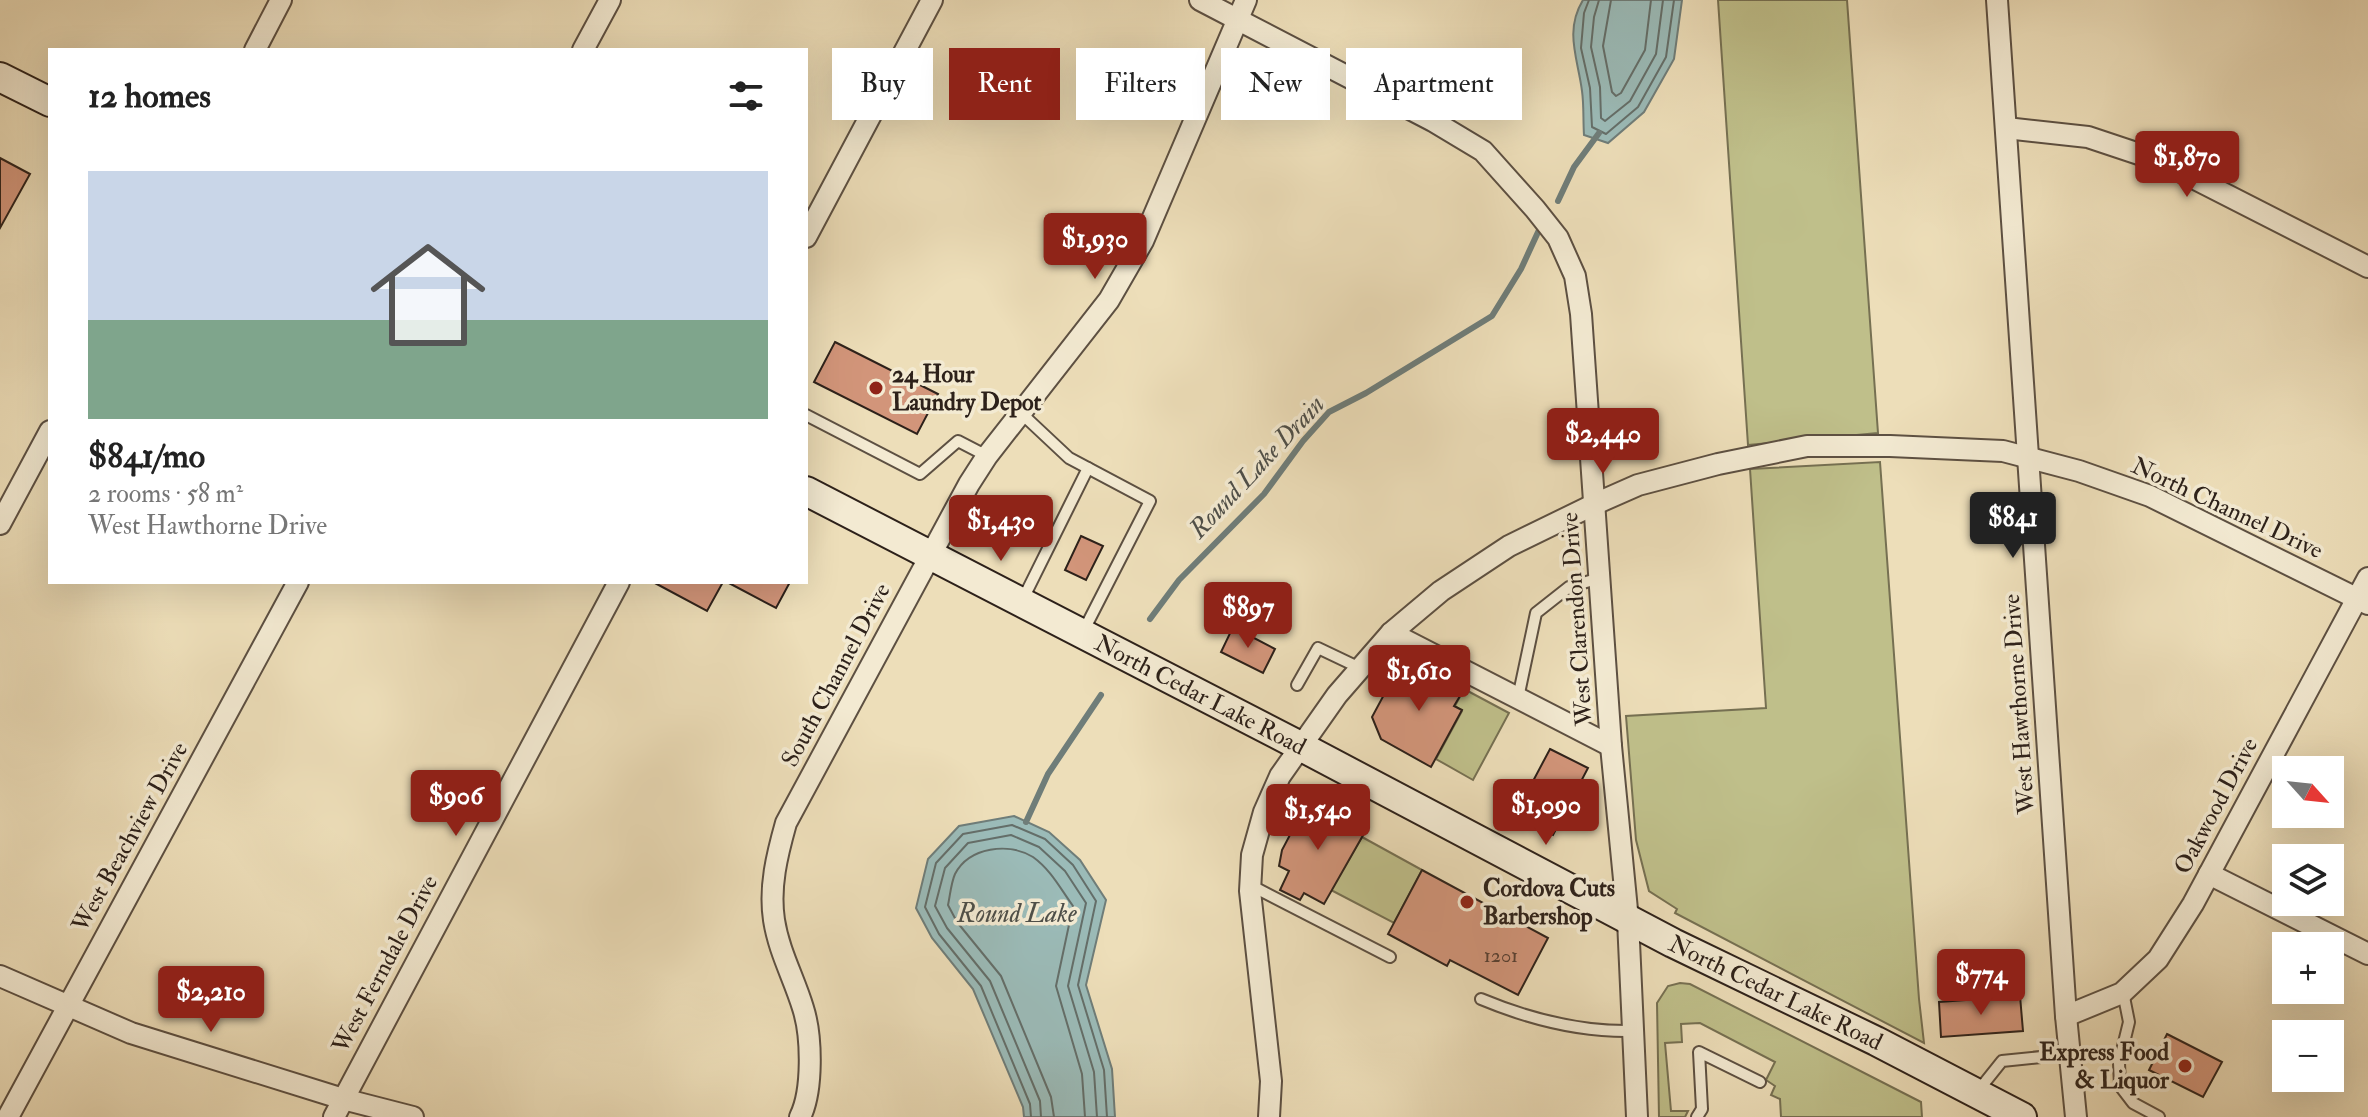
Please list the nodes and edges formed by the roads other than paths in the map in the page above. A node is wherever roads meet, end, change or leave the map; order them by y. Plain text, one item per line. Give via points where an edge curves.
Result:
1 (281, 0) edge
2 (610, 0) edge
3 (932, 0) edge
4 (1200, 0) edge
5 (1246, 0) edge
6 (1997, 0) edge
7 (1237, 19) junction
8 (256, 48) edge
9 (584, 48) edge
10 (0, 77) edge
11 (48, 101) edge
12 (2006, 128) junction
13 (808, 233) edge
14 (2368, 267) edge
15 (1021, 413) junction
16 (808, 416) edge
17 (48, 435) edge
18 (987, 456) junction
19 (2029, 458) junction
20 (1088, 468) junction
21 (808, 492) edge
22 (1595, 504) junction
23 (0, 524) edge
24 (930, 555) junction
25 (1600, 578) junction
26 (2368, 578) edge
27 (297, 584) edge
28 (618, 584) edge
29 (2362, 601) edge
30 (1021, 602) junction
31 (1082, 633) junction
32 (1391, 633) junction
33 (1360, 668) junction
34 (1297, 685) dead end
35 (1518, 698) junction
36 (1300, 746) junction
37 (1611, 746) junction
38 (2209, 874) junction
39 (1250, 885) junction
40 (1628, 920) junction
41 (2368, 954) edge
42 (1390, 957) dead end
43 (0, 976) edge
44 (2123, 992) junction
45 (1481, 999) dead end
46 (67, 1006) junction
47 (2066, 1016) junction
48 (1632, 1031) junction
49 (2070, 1054) junction
50 (1760, 1082) dead end
51 (1976, 1093) junction
52 (338, 1108) edge
53 (8, 1117) edge
54 (413, 1117) edge
55 (800, 1117) edge
56 (1269, 1117) edge
57 (1637, 1117) edge
58 (1697, 1117) edge
59 (2022, 1117) edge
60 (2076, 1117) edge
61 (2159, 1117) edge

1 - 8 street
2 - 9 street
3 - 13 street
4 - 7 street, West Clarendon Drive
5 - 7 street, South Channel Drive
6 - 12 street, West Hawthorne Drive
7 - 15 street, South Channel Drive via 1143,241 1109,300
7 - 22 street, West Clarendon Drive via 1483,151 1558,238 1575,276 1581,314
10 - 11 main road
12 - 14 street via 2088,137 2160,161
12 - 19 street, West Hawthorne Drive
15 - 18 street, South Channel Drive
15 - 20 lane via 1069,458
16 - 18 lane via 920,474 958,441
17 - 23 street
18 - 24 street, South Channel Drive
19 - 22 street, North Channel Drive via 2003,451 1807,446 1638,485
19 - 29 street, North Channel Drive via 2150,496
19 - 47 street, West Hawthorne Drive
20 - 30 lane
20 - 31 lane via 1150,501
21 - 24 main road, North Cedar Lake Road
22 - 25 street, West Clarendon Drive
22 - 32 street, North Channel Drive via 1509,546 1441,591
24 - 30 main road, North Cedar Lake Road
24 - 55 street, South Channel Drive via 786,823 773,868 774,918 804,1011 810,1064
25 - 35 lane via 1569,587 1536,613
25 - 37 street, West Clarendon Drive
26 - 29 street, Oakwood Drive
27 - 46 street, West Beachview Drive
28 - 52 street, West Ferndale Drive
29 - 38 street, Oakwood Drive
30 - 31 main road, North Cedar Lake Road
31 - 36 main road, North Cedar Lake Road
32 - 33 street, North Channel Drive
32 - 35 street
33 - 34 lane via 1318,648
33 - 36 street, North Channel Drive
35 - 37 street
36 - 39 street, North Channel Drive via 1264,812
36 - 40 main road, North Cedar Lake Road
37 - 40 street, West Clarendon Drive
38 - 41 street
38 - 44 street, Oakwood Drive via 2158,959
39 - 42 lane
39 - 56 street, North Channel Drive via 1271,1081
40 - 48 street, West Clarendon Drive
40 - 51 main road, North Cedar Lake Road
43 - 46 street
44 - 47 street, Oakwood Drive
44 - 61 lane via 2129,1022 2119,1063 2120,1086 2133,1103
45 - 48 lane via 1555,1023
46 - 52 street
46 - 53 street, West Beachview Drive
47 - 49 street, West Hawthorne Drive
48 - 57 street, West Clarendon Drive
49 - 51 lane via 2002,1061
49 - 60 street, West Hawthorne Drive
50 - 58 lane via 1699,1052 1702,1109
51 - 59 main road, North Cedar Lake Road
52 - 54 street

